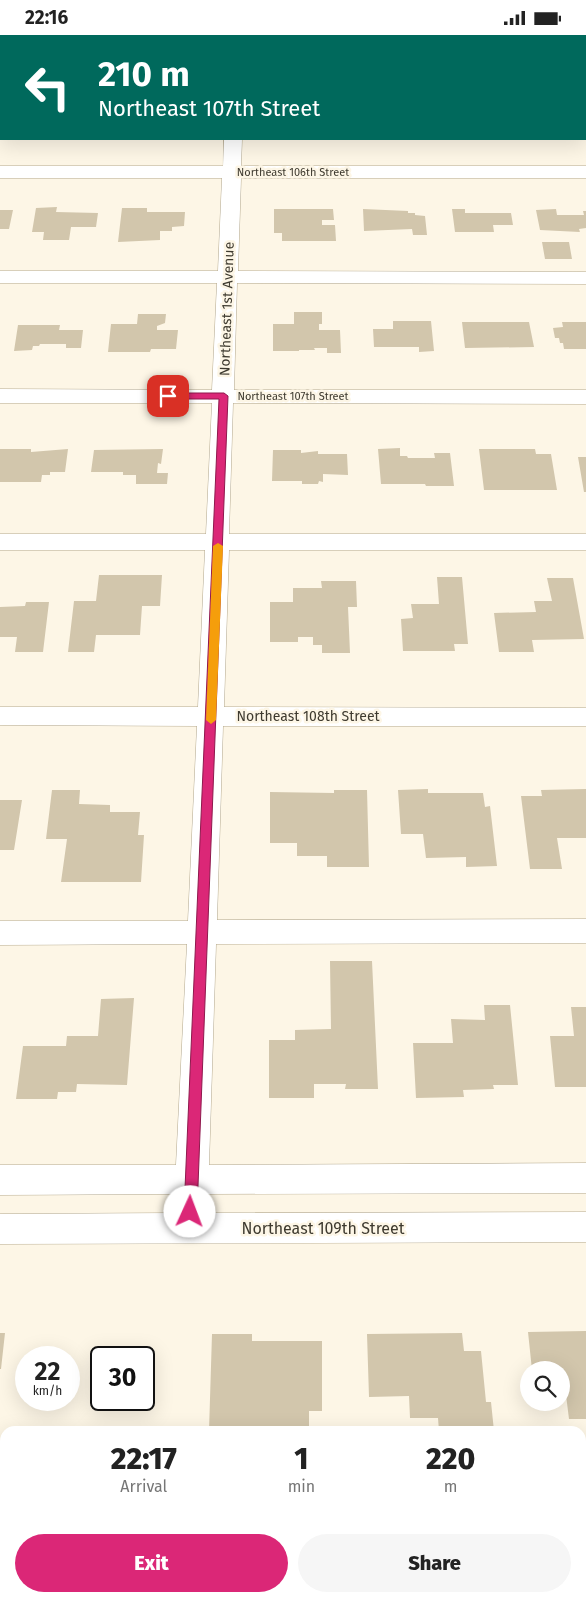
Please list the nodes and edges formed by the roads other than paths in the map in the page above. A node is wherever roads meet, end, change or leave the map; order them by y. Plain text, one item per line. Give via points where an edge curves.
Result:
1 (232, 140) edge
2 (0, 172) edge
3 (231, 172) junction
4 (586, 172) edge
5 (0, 277) edge
6 (228, 277) junction
7 (586, 278) edge
8 (0, 396) edge
9 (224, 396) junction
10 (586, 397) edge
11 (218, 541) junction
12 (0, 542) edge
13 (586, 542) edge
14 (0, 716) edge
15 (211, 716) junction
16 (586, 717) edge
17 (586, 931) edge
18 (0, 933) edge
19 (203, 933) junction
20 (586, 1178) edge
21 (192, 1179) junction
22 (0, 1180) edge
23 (586, 1227) edge
24 (190, 1228) junction
25 (0, 1229) edge

1 - 3 street, Northeast 1st Avenue
2 - 3 street, Northeast 106th Street
3 - 4 street, Northeast 106th Street
3 - 6 street, Northeast 1st Avenue
5 - 6 street
6 - 7 street
6 - 9 street, Northeast 1st Avenue
8 - 9 street, Northeast 107th Street
9 - 10 street, Northeast 107th Street
9 - 11 street, Northeast 1st Avenue
11 - 12 street
11 - 13 street
11 - 15 street, Northeast 1st Avenue
14 - 15 street, Northeast 108th Street
15 - 16 street, Northeast 108th Street
15 - 19 street, Northeast 1st Avenue
17 - 19 street
18 - 19 street
19 - 21 street, Northeast 1st Avenue
20 - 21 street
21 - 22 street
21 - 24 street, Northeast 1st Avenue
23 - 24 street, Northeast 109th Street
24 - 25 street, Northeast 109th Street

